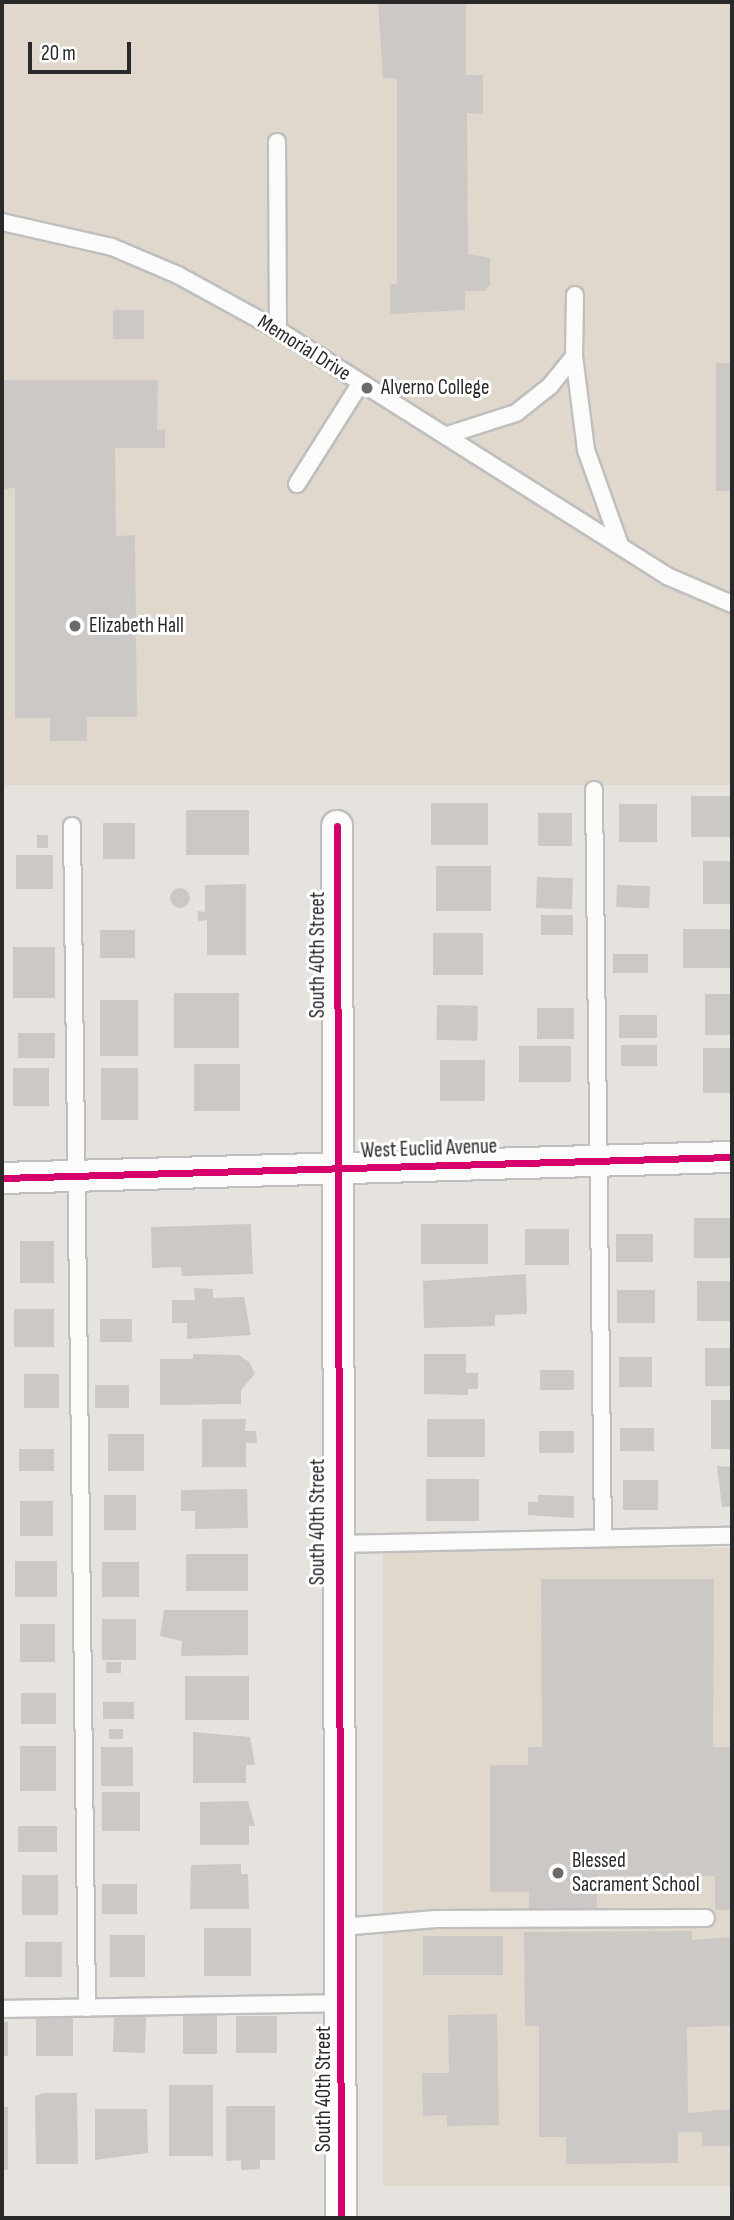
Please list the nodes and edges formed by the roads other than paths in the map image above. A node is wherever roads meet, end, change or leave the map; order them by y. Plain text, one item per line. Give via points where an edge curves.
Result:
1 (277, 142) dead end
2 (2, 222) edge
3 (575, 295) dead end
4 (278, 330) junction
5 (574, 355) junction
6 (360, 383) junction
7 (447, 435) junction
8 (297, 484) dead end
9 (620, 545) junction
10 (732, 604) edge
11 (594, 790) dead end
12 (72, 826) dead end
13 (337, 826) dead end
14 (732, 1157) edge
15 (601, 1161) junction
16 (334, 1170) junction
17 (78, 1176) junction
18 (2, 1178) edge
19 (732, 1536) edge
20 (603, 1537) junction
21 (335, 1544) junction
22 (706, 1918) dead end
23 (341, 1927) junction
24 (341, 2003) junction
25 (87, 2008) junction
26 (2, 2009) edge
27 (341, 2218) edge

1 - 4 lane
2 - 4 lane, Memorial Drive via 112,247 178,275
3 - 5 lane
4 - 6 lane, Memorial Drive
5 - 7 lane via 550,386 516,413
5 - 9 lane via 586,450
6 - 7 lane, Memorial Drive
6 - 8 lane
7 - 9 lane, Memorial Drive
9 - 10 lane, Memorial Drive via 667,576
11 - 15 lane
12 - 17 lane
13 - 16 street, South 40th Street
14 - 15 street, West Euclid Avenue
15 - 16 street, West Euclid Avenue
15 - 20 lane
16 - 17 street, West Euclid Avenue
16 - 21 street, South 40th Street
17 - 18 street, West Euclid Avenue
17 - 25 lane
19 - 20 lane
20 - 21 lane
21 - 23 street, South 40th Street
22 - 23 lane via 436,1919
23 - 24 street, South 40th Street
24 - 25 lane
24 - 27 street, South 40th Street
25 - 26 lane

